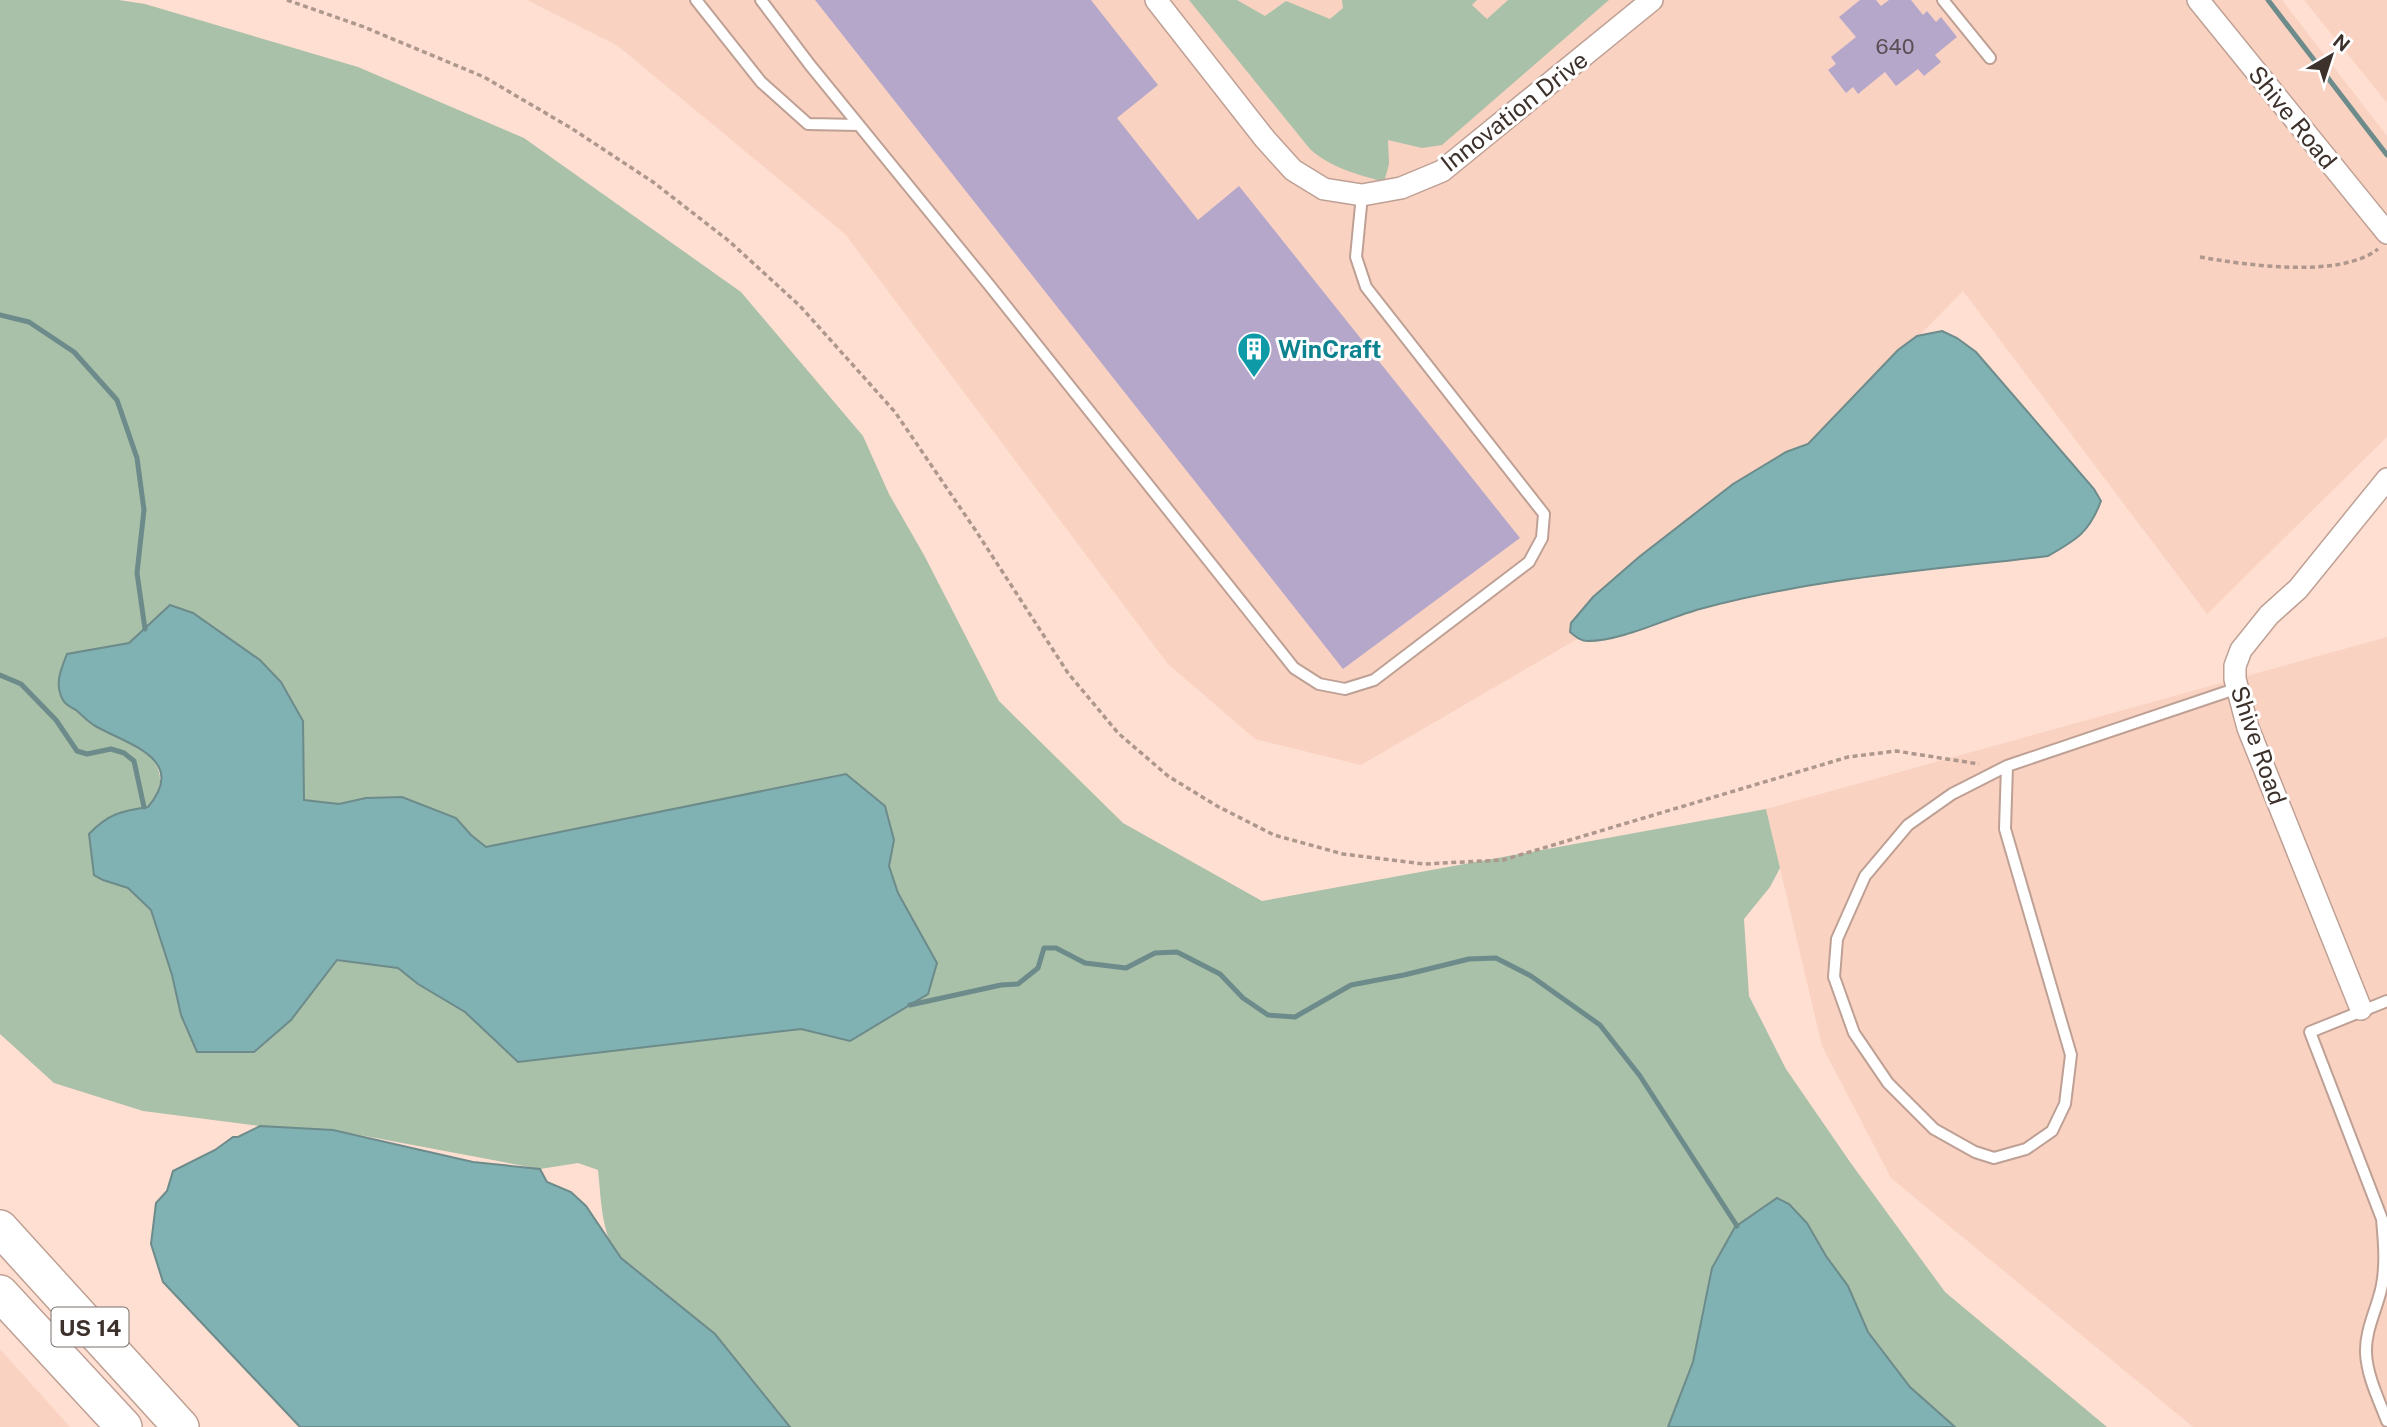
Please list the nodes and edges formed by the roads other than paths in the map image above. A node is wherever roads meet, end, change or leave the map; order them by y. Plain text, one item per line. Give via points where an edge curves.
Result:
1 (696, 0) edge
2 (761, 0) edge
3 (1156, 0) edge
4 (1652, 0) edge
5 (1943, 0) edge
6 (2198, 0) edge
7 (1990, 58) dead end
8 (859, 125) junction
9 (1362, 195) junction
10 (2387, 233) edge
11 (2387, 479) edge
12 (2238, 688) junction
13 (2007, 766) junction
14 (2387, 1001) edge
15 (2361, 1009) junction
16 (6, 1245) edge
17 (0, 1293) edge
18 (2387, 1420) edge
19 (124, 1427) edge
20 (181, 1427) edge

1 - 8 lane via 761,82 808,124
2 - 8 lane
3 - 9 street, Innovation Drive via 1293,170 1324,190
4 - 9 street, Innovation Drive via 1442,171 1401,188
5 - 7 lane
6 - 10 street, Shive Road
8 - 9 lane via 1294,668 1319,684 1345,689 1374,680 1529,562 1542,538 1544,514 1366,288 1356,257
11 - 12 street, Shive Road via 2298,589 2241,650 2235,666
12 - 13 lane
12 - 15 street, Shive Road via 2248,728
13 - 13 lane via 2005,828 2071,1055 2065,1104 2052,1131 2026,1149 1994,1158 1934,1129 1888,1083 1854,1033 1834,977 1837,939 1864,876 1908,825 1952,793
14 - 15 lane
15 - 18 lane via 2310,1032 2382,1219 2382,1286 2366,1353
16 - 20 highway, US 14
17 - 19 highway, US 14

